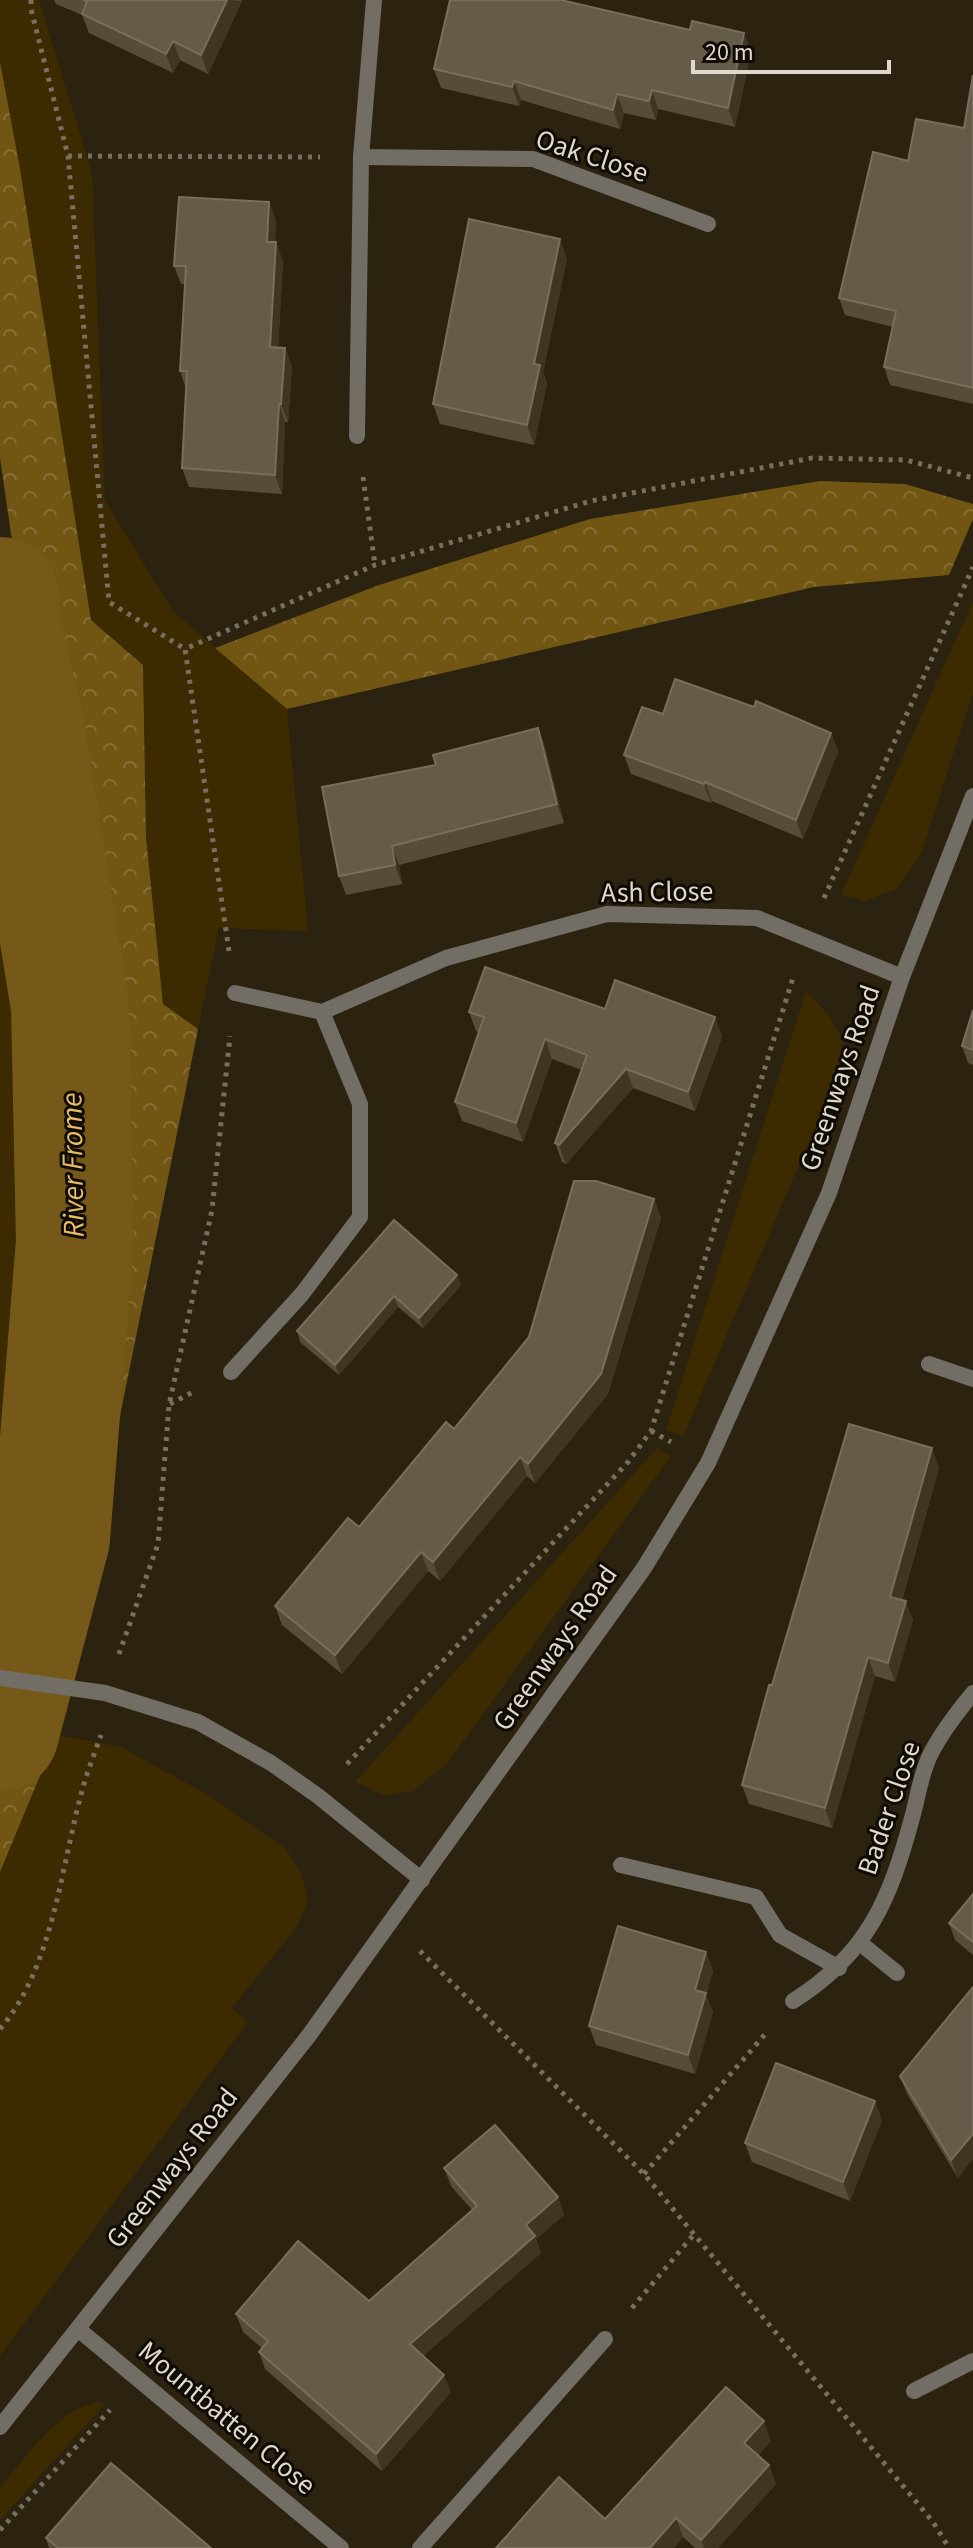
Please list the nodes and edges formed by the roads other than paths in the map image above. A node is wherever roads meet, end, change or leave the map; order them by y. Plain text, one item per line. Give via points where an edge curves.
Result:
1 (374, 0) edge
2 (361, 157) junction
3 (708, 224) dead end
4 (357, 436) road end
5 (973, 796) edge
6 (902, 977) junction
7 (235, 993) road end
8 (322, 1012) junction
9 (929, 1364) dead end
10 (231, 1372) dead end
11 (973, 1379) edge
12 (0, 1678) edge
13 (973, 1693) edge
14 (621, 1865) dead end
15 (422, 1880) junction
16 (860, 1943) junction
17 (839, 1968) junction
18 (897, 1973) dead end
19 (793, 2001) road end
20 (78, 2329) junction
21 (605, 2339) road end
22 (973, 2361) edge
23 (914, 2391) dead end
24 (0, 2427) edge
25 (341, 2548) edge
26 (420, 2548) edge

1 - 2 street
2 - 3 street, Oak Close via 533,159
2 - 4 street
5 - 6 street, Greenways Road
6 - 8 street, Ash Close via 757,918 607,914 446,958
6 - 15 street, Greenways Road via 829,1193 708,1463 644,1568
7 - 8 street
8 - 10 street via 360,1104 360,1217 302,1294
9 - 11 street
12 - 15 street via 110,1695 198,1722 318,1796
13 - 16 street, Bader Close via 930,1755 898,1870
14 - 17 street via 756,1897 780,1935
15 - 20 street, Greenways Road via 310,2034
16 - 17 street, Bader Close
16 - 18 street
17 - 19 street, Bader Close
20 - 24 street, Greenways Road
20 - 25 street, Mountbatten Close
21 - 26 street
22 - 23 street

